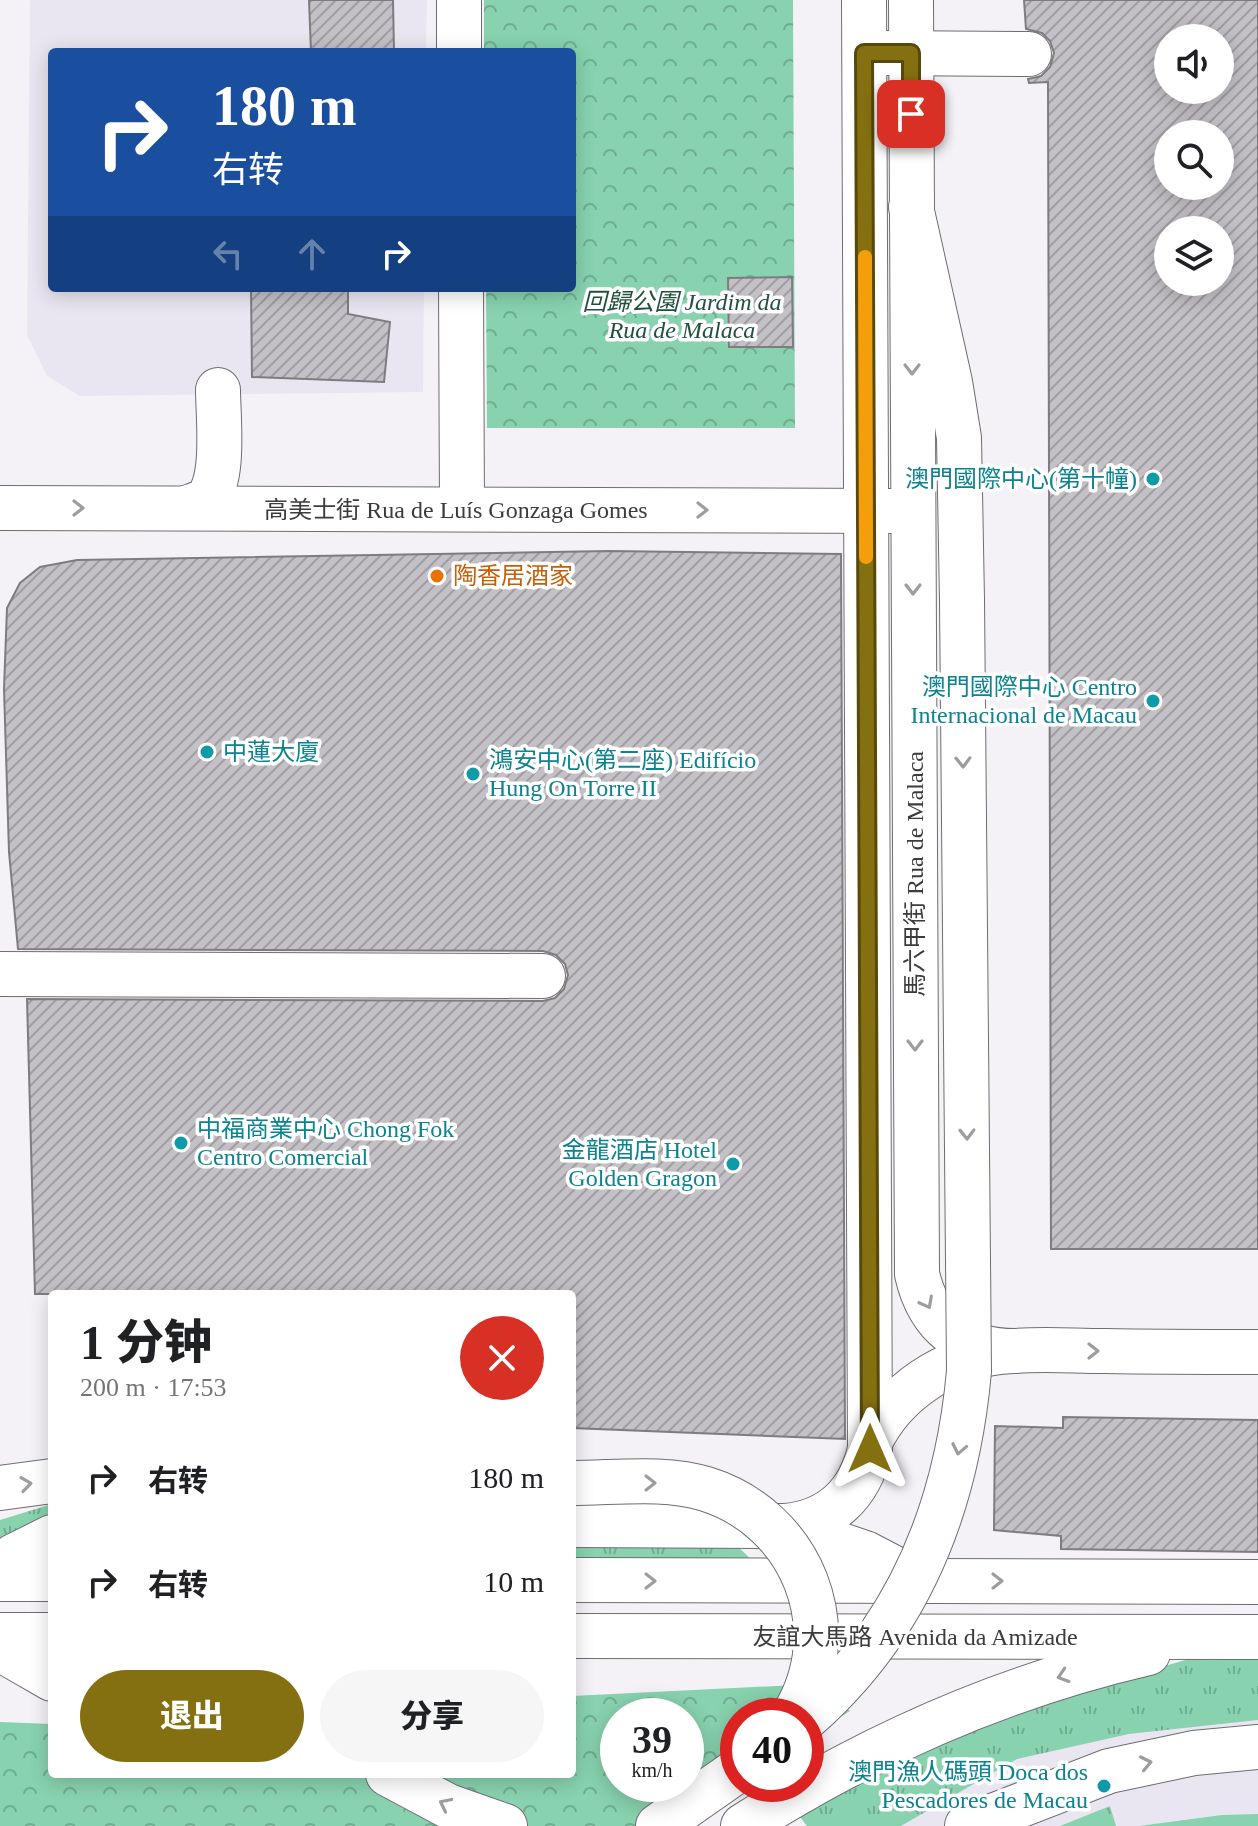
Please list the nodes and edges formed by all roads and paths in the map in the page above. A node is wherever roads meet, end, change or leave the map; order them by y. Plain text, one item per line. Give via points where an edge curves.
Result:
1 (459, 0) edge
2 (864, 0) edge
3 (911, 0) edge
4 (459, 48) edge
5 (864, 53) junction
6 (911, 53) junction
7 (1029, 54) dead end
8 (911, 207) junction
9 (461, 292) edge
10 (218, 390) dead end
11 (218, 468) junction
12 (0, 508) edge
13 (186, 508) junction
14 (250, 509) junction
15 (462, 509) junction
16 (866, 510) junction
17 (913, 511) junction
18 (0, 974) edge
19 (543, 976) dead end
20 (1015, 1351) junction
21 (1258, 1352) edge
22 (870, 1442) junction
23 (48, 1482) edge
24 (576, 1483) edge
25 (0, 1488) edge
26 (576, 1525) edge
27 (785, 1526) junction
28 (48, 1539) edge
29 (0, 1567) edge
30 (0, 1579) edge
31 (48, 1579) edge
32 (576, 1580) edge
33 (919, 1581) junction
34 (1258, 1582) edge
35 (0, 1635) edge
36 (48, 1635) edge
37 (576, 1636) edge
38 (1239, 1637) edge
39 (0, 1649) edge
40 (48, 1677) edge
41 (803, 1698) edge
42 (824, 1701) edge
43 (1258, 1747) edge
44 (396, 1778) edge
45 (691, 1802) edge
46 (693, 1802) edge
47 (505, 1826) edge
48 (628, 1826) edge
49 (658, 1826) edge
50 (743, 1826) edge
51 (967, 1826) edge

1 - 4 main road
2 - 5 main road, 馬六甲街 Rua de Malaca
3 - 6 main road, 馬六甲街 Rua de Malaca
5 - 6 main road
5 - 16 main road, 馬六甲街 Rua de Malaca
6 - 7 main road
6 - 8 main road, 馬六甲街 Rua de Malaca
8 -> 17 main road, 馬六甲街 Rua de Malaca
8 -> 42 main road, bridge via 959,438 966,1410 944,1509 908,1591 866,1655
9 - 15 main road
10 - 11 main road
11 - 13 main road via 205,501
11 - 14 main road via 230,498
12 -> 13 main road, 高美士街 Rua de Luís Gonzaga Gomes
13 - 14 main road, 高美士街 Rua de Luís Gonzaga Gomes
14 - 15 main road, 高美士街 Rua de Luís Gonzaga Gomes
15 -> 16 main road, 高美士街 Rua de Luís Gonzaga Gomes
16 - 17 main road, 高美士街 Rua de Luís Gonzaga Gomes
16 - 22 main road, 馬六甲街 Rua de Malaca
17 -> 20 main road, 馬六甲街 Rua de Malaca via 917,1274 929,1308 948,1330 980,1348
18 - 19 main road
20 -> 21 main road
20 - 22 main road via 970,1358 930,1376 896,1404
22 - 27 main road, 馬六甲街 Rua de Malaca via 862,1476 845,1500 821,1517
25 -> 23 main road
24 -> 41 main road, bridge via 678,1483 703,1488 749,1508 769,1525 800,1566 815,1614 814,1665
26 - 27 main road
27 - 33 main road via 865,1553
28 - 29 main road
30 - 31 main road
32 -> 33 main road
33 -> 34 main road
35 - 36 main road
37 - 38 main road, 友誼大馬路 Avenida da Amizade
38 -> 50 main road via 1084,1670 964,1711 862,1758
39 - 40 main road
51 -> 43 main road via 1109,1771 1194,1753
47 -> 44 main road via 448,1806
45 - 48 main road
46 - 49 main road

